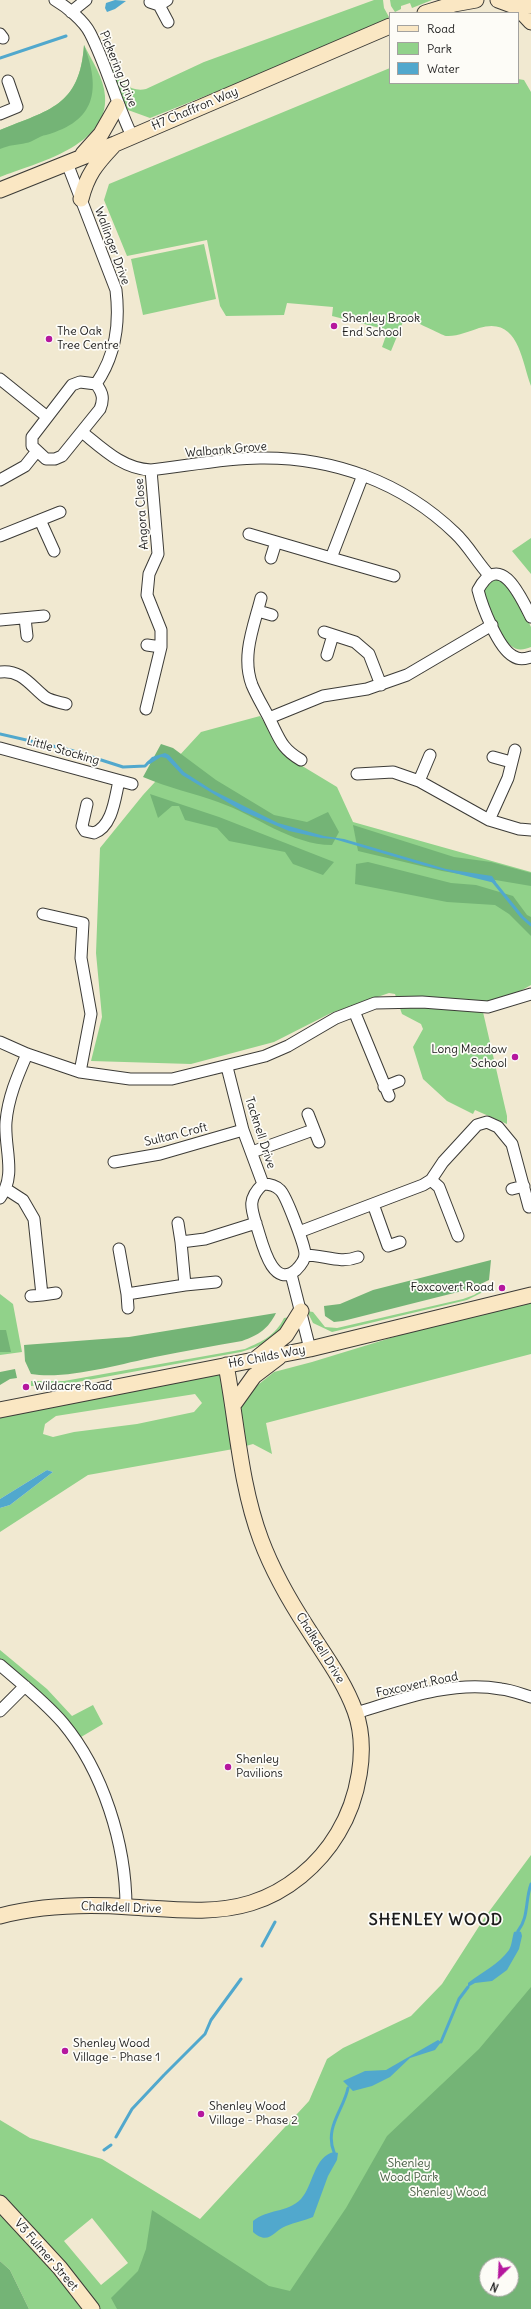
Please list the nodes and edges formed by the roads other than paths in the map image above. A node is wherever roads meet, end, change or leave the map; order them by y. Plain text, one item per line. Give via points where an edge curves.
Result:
1 (54, 0) edge
2 (86, 0) edge
3 (476, 0) edge
4 (498, 0) edge
5 (159, 2) edge
6 (456, 2) edge
7 (524, 7) edge
8 (71, 12) junction
9 (428, 12) edge
10 (168, 22) dead end
11 (531, 22) edge
12 (389, 26) edge
13 (8, 81) dead end
14 (118, 106) junction
15 (0, 114) edge
16 (132, 136) junction
17 (115, 144) junction
18 (81, 156) junction
19 (67, 163) junction
20 (0, 190) edge
21 (81, 199) junction
22 (0, 379) edge
23 (96, 384) junction
24 (46, 416) junction
25 (82, 432) junction
26 (37, 451) junction
27 (151, 470) junction
28 (363, 475) junction
29 (0, 480) edge
30 (60, 512) dead end
31 (40, 520) junction
32 (249, 534) dead end
33 (0, 536) edge
34 (276, 542) junction
35 (54, 551) dead end
36 (271, 558) dead end
37 (331, 558) junction
38 (394, 576) dead end
39 (489, 576) junction
40 (261, 598) dead end
41 (528, 606) edge
42 (258, 611) junction
43 (272, 615) dead end
44 (44, 616) dead end
45 (531, 617) edge
46 (25, 618) junction
47 (0, 620) edge
48 (492, 625) junction
49 (27, 636) dead end
50 (147, 645) dead end
51 (161, 648) junction
52 (327, 655) dead end
53 (531, 657) edge
54 (0, 672) edge
55 (382, 685) junction
56 (66, 704) dead end
57 (146, 709) dead end
58 (269, 718) junction
59 (0, 748) edge
60 (515, 750) dead end
61 (430, 755) dead end
62 (493, 758) dead end
63 (301, 760) dead end
64 (511, 762) junction
65 (357, 774) dead end
66 (119, 781) junction
67 (419, 781) junction
68 (132, 784) dead end
69 (87, 804) dead end
70 (489, 820) junction
71 (531, 830) edge
72 (42, 914) dead end
73 (531, 994) edge
74 (354, 1010) junction
75 (0, 1042) edge
76 (27, 1054) junction
77 (227, 1067) junction
78 (80, 1072) junction
79 (399, 1081) dead end
80 (308, 1114) dead end
81 (3, 1124) edge
82 (243, 1130) junction
83 (313, 1130) junction
84 (319, 1142) dead end
85 (252, 1152) junction
86 (114, 1162) dead end
87 (431, 1180) junction
88 (263, 1184) junction
89 (524, 1186) junction
90 (512, 1190) dead end
91 (3, 1194) edge
92 (373, 1204) junction
93 (530, 1207) dead end
94 (178, 1223) dead end
95 (256, 1223) junction
96 (299, 1232) junction
97 (458, 1236) dead end
98 (181, 1242) junction
99 (400, 1242) dead end
100 (119, 1250) dead end
101 (305, 1254) junction
102 (358, 1257) dead end
103 (291, 1274) junction
104 (216, 1282) dead end
105 (185, 1285) junction
106 (56, 1293) dead end
107 (42, 1294) junction
108 (127, 1294) junction
109 (531, 1294) edge
110 (31, 1296) dead end
111 (128, 1308) dead end
112 (301, 1311) junction
113 (310, 1349) junction
114 (283, 1354) junction
115 (254, 1360) junction
116 (226, 1365) junction
117 (234, 1404) junction
118 (0, 1410) edge
119 (0, 1665) edge
120 (24, 1686) junction
121 (531, 1697) edge
122 (0, 1711) edge
123 (356, 1713) junction
124 (126, 1907) junction
125 (0, 1916) edge
126 (0, 2203) edge
127 (92, 2309) edge

1 - 8 street, Pickering Drive
2 - 8 street
3 - 6 street
4 - 7 street
5 - 10 street
6 - 9 street
7 - 11 street
8 - 14 street, Pickering Drive via 90,32
12 - 16 street, H7 Chaffron Way
13 - 15 street via 17,107
14 - 16 street, Pickering Drive
14 - 18 street via 101,134
16 - 17 street, H7 Chaffron Way
17 - 18 street, H7 Chaffron Way
17 - 21 street via 97,163 86,180
18 - 19 street, H7 Chaffron Way
19 - 20 street, H7 Chaffron Way
19 - 21 street, Wallinger Drive
21 - 23 street, Wallinger Drive via 116,290 118,310 111,358
22 - 24 street
23 - 24 street via 80,382 72,385
23 - 25 street via 102,393 103,401 100,409
24 - 26 street via 32,437 32,446
25 - 26 street via 62,456 55,459 46,459
25 - 27 street, Walbank Grove via 121,462 138,470
26 - 29 street via 24,466
27 - 28 street, Walbank Grove via 259,458 334,465
27 - 51 street, Angora Close via 159,550 149,574 147,595 161,630
28 - 37 street
28 - 39 street, Walbank Grove via 390,486 416,502 456,533
30 - 31 street
31 - 33 street
31 - 35 street
32 - 34 street
34 - 36 street
34 - 37 street
37 - 38 street
39 - 41 street via 497,574 507,578
39 - 48 street via 478,590
40 - 42 street
41 - 45 street
42 - 43 street
42 - 58 street via 247,659 251,683
44 - 46 street
46 - 47 street
46 - 49 street
48 - 53 street via 504,647 512,655 520,659
48 - 55 street via 412,672
50 - 51 street
51 - 57 street, Angora Close
52 - 55 street via 329,633 355,642 369,654
54 - 56 street via 21,676 45,697
55 - 58 street via 323,696
58 - 63 street via 287,751
59 - 66 street, Little Stocking
60 - 64 street
61 - 67 street
62 - 64 street
64 - 70 street via 508,778
65 - 67 street via 393,772
66 - 68 street, Little Stocking
66 - 69 street via 110,818 94,833 85,831 82,826
67 - 70 street
70 - 71 street
72 - 78 street via 83,923 81,958 91,1014
73 - 74 street via 488,1007 405,1002 375,1003
74 - 77 street via 288,1046
74 - 79 street via 387,1092
75 - 76 street
76 - 78 street
76 - 81 street via 12,1089
77 - 78 street via 172,1079 130,1079
77 - 82 street, Tacknell Drive
80 - 83 street
81 - 91 street via 10,1166
82 - 85 street, Tacknell Drive
82 - 86 street, Sultan Croft via 160,1154
83 - 84 street
83 - 85 street
85 - 88 street, Tacknell Drive
87 - 89 street via 443,1162 477,1125 487,1122 498,1126 512,1144
87 - 92 street
87 - 97 street via 439,1187
88 - 95 street, Tacknell Drive via 254,1192 250,1202
88 - 96 street, Tacknell Drive via 271,1184 281,1190
89 - 90 street
89 - 93 street
91 - 107 street via 23,1200 34,1219
92 - 96 street
92 - 99 street via 385,1247
94 - 98 street
95 - 98 street via 205,1239
95 - 103 street, Tacknell Drive via 273,1269
96 - 101 street, Tacknell Drive
98 - 105 street
100 - 108 street
101 - 102 street via 339,1261
101 - 103 street via 300,1266
103 - 112 street
104 - 105 street
105 - 108 street
106 - 107 street
107 - 110 street
108 - 111 street
109 - 113 street, H6 Childs Way
112 - 113 street
112 - 115 street via 286,1335
113 - 114 street, H6 Childs Way
114 - 115 street, H6 Childs Way
114 - 117 street via 254,1376
115 - 116 street, H6 Childs Way
116 - 117 street, Chalkdell Drive
116 - 118 street, H6 Childs Way
117 - 123 street, Chalkdell Drive via 245,1483 261,1539 280,1585 340,1676
119 - 120 street
120 - 122 street
120 - 124 street via 68,1729 103,1791 123,1862
121 - 123 street, Foxcovert Road via 501,1688 455,1687
123 - 124 street, Chalkdell Drive via 360,1732 360,1763 356,1790 346,1820 333,1842 309,1869 270,1896 225,1909
124 - 125 street, Chalkdell Drive via 45,1907
126 - 127 street, V3 Fulmer Street via 60,2268

